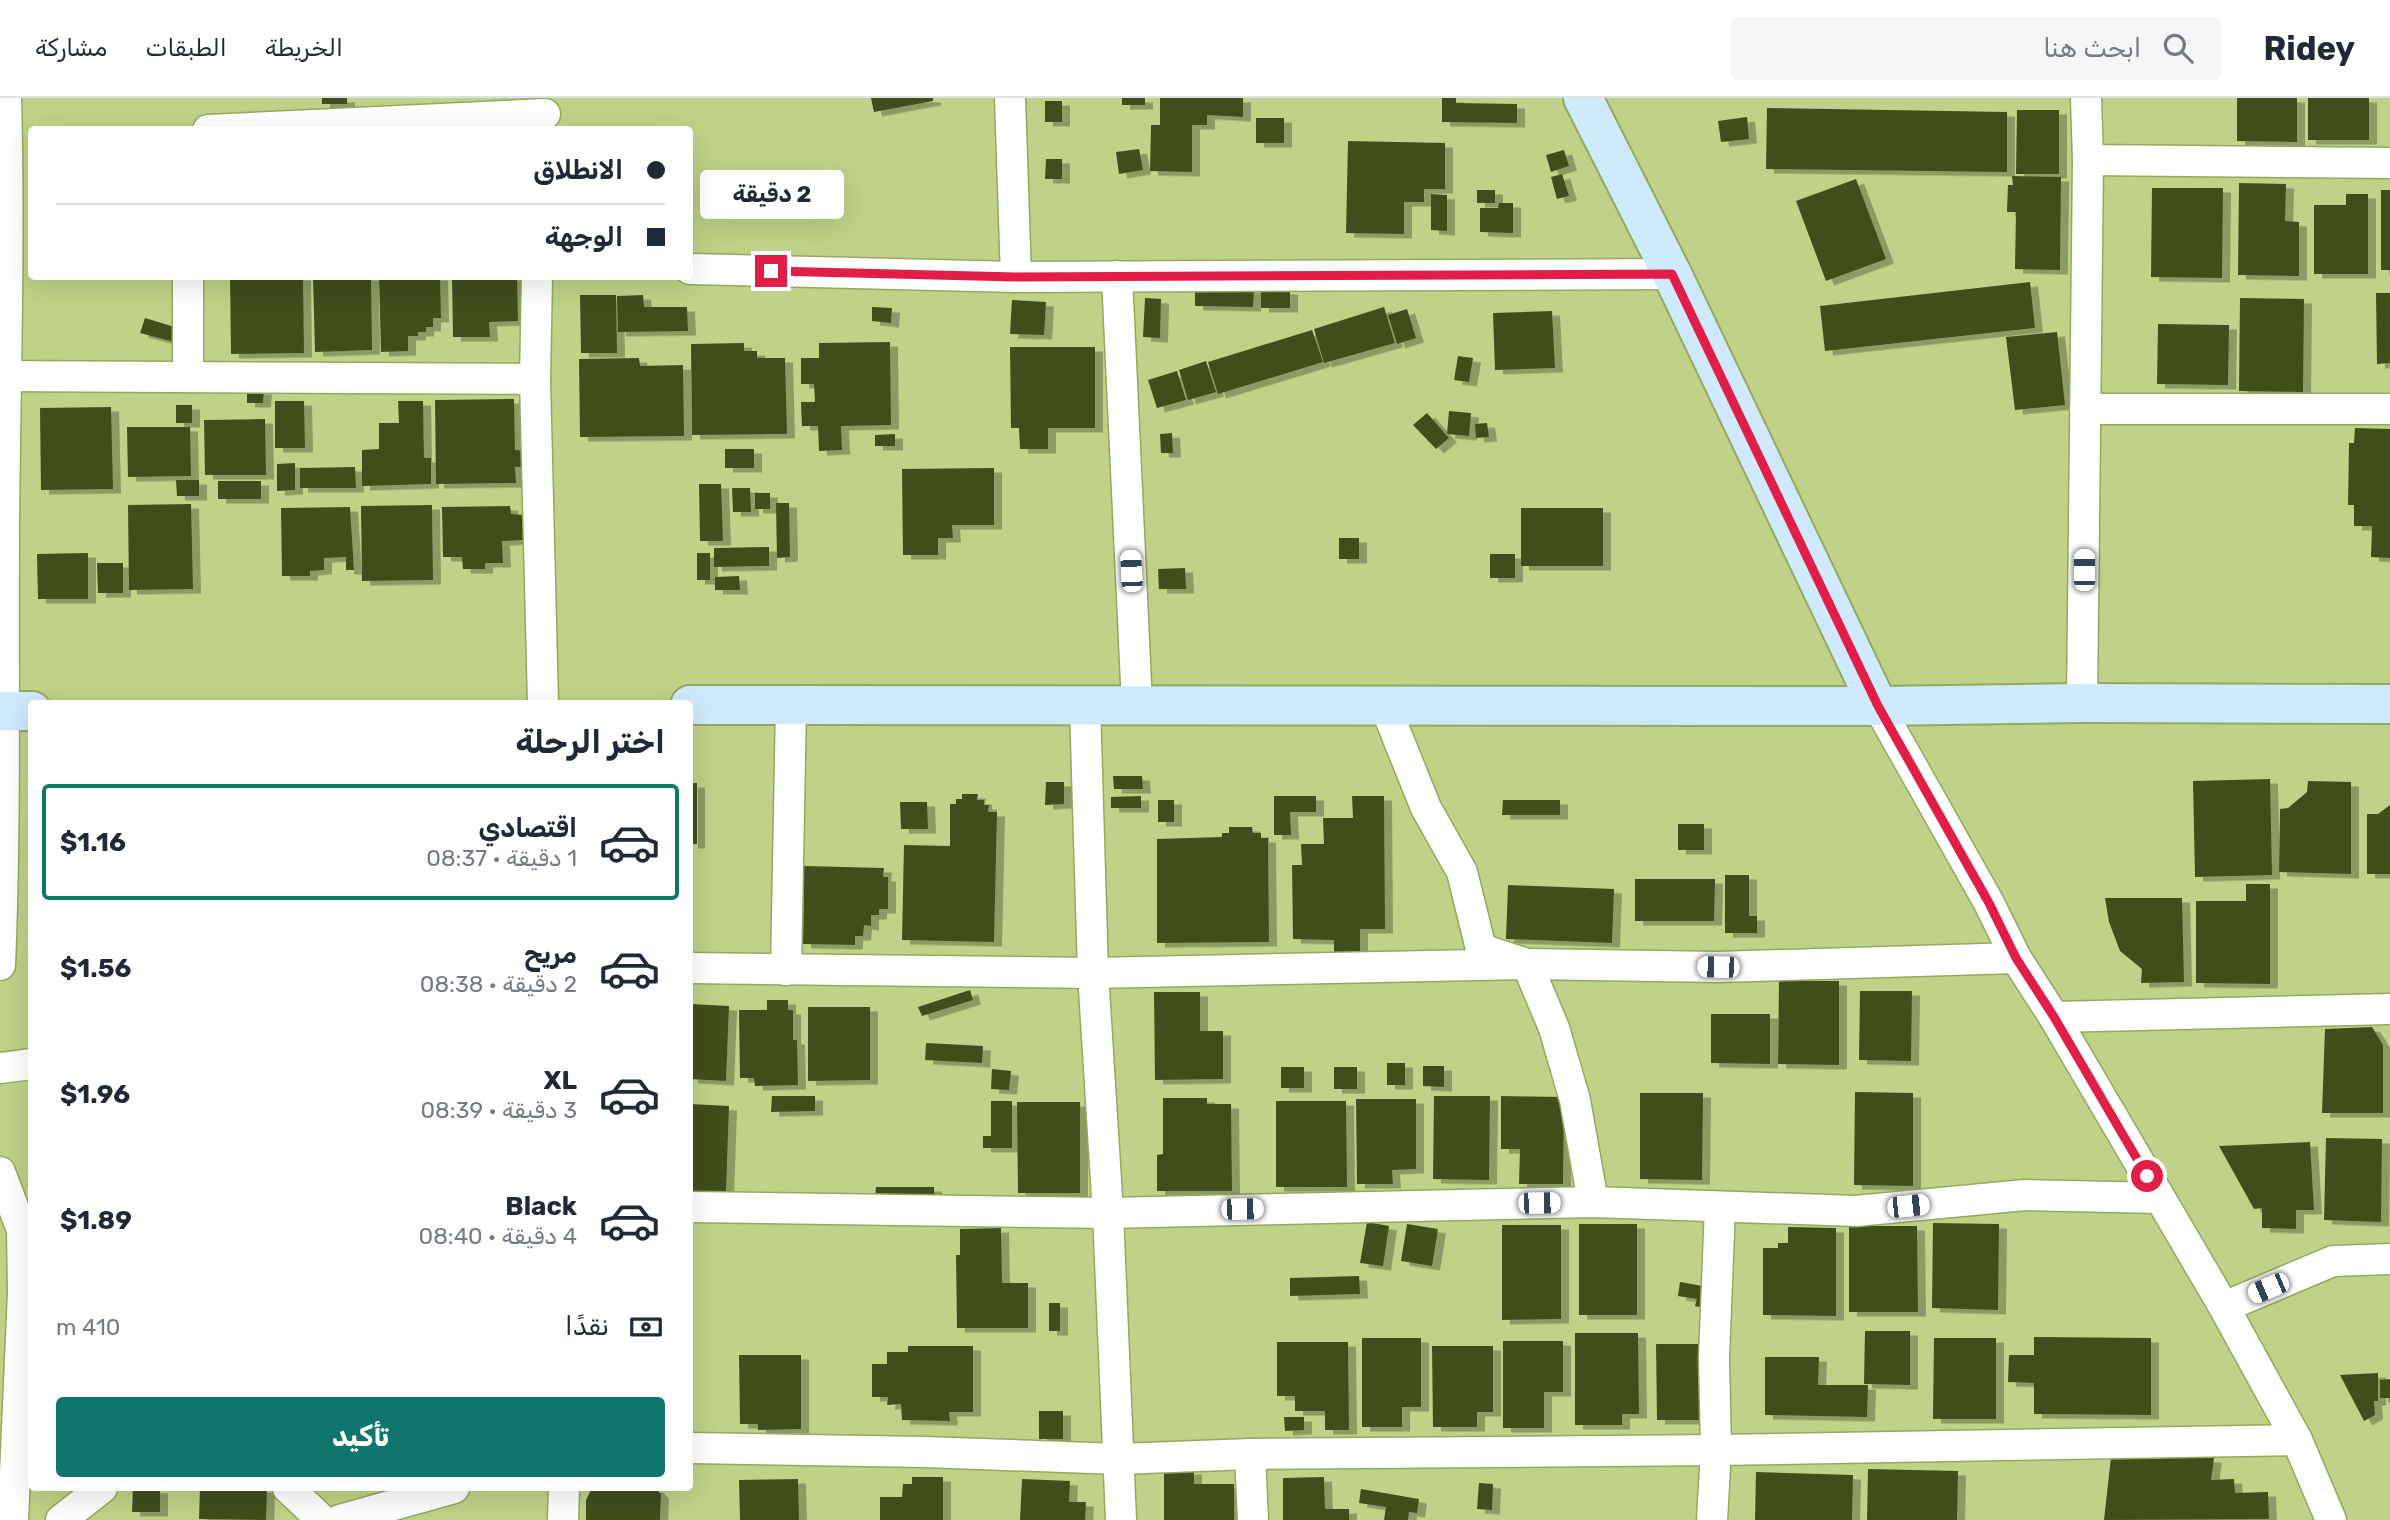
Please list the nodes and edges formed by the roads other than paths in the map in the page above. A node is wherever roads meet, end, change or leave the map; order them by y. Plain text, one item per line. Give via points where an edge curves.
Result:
1 (6, 98) edge
2 (1010, 98) edge
3 (1583, 98) edge
4 (2086, 98) edge
5 (545, 114) edge
6 (292, 126) edge
7 (13, 138) edge
8 (2088, 160) junction
9 (2390, 163) edge
10 (693, 269) edge
11 (1672, 274) junction
12 (1117, 276) junction
13 (1016, 277) junction
14 (188, 280) edge
15 (537, 280) edge
16 (3, 376) edge
17 (188, 377) junction
18 (535, 379) junction
19 (2390, 409) edge
20 (2085, 410) junction
21 (542, 700) edge
22 (2082, 703) junction
23 (2390, 704) edge
24 (693, 705) edge
25 (791, 705) junction
26 (1085, 705) junction
27 (1137, 705) junction
28 (1385, 706) junction
29 (1878, 706) junction
30 (11, 711) edge
31 (2016, 958) junction
32 (1528, 964) junction
33 (0, 965) edge
34 (693, 968) edge
35 (786, 970) junction
36 (1093, 973) junction
37 (2390, 1009) edge
38 (2054, 1017) junction
39 (28, 1064) edge
40 (0, 1068) edge
41 (0, 1172) edge
42 (2160, 1198) junction
43 (1593, 1202) junction
44 (693, 1207) edge
45 (1720, 1207) junction
46 (1108, 1213) junction
47 (2390, 1259) edge
48 (27, 1290) edge
49 (2224, 1307) junction
50 (2297, 1440) junction
51 (693, 1448) edge
52 (1716, 1450) junction
53 (1250, 1454) junction
54 (1119, 1459) junction
55 (98, 1491) edge
56 (292, 1491) edge
57 (443, 1491) edge
58 (564, 1491) edge
59 (9, 1511) edge
60 (61, 1520) edge
61 (322, 1520) edge
62 (340, 1520) edge
63 (563, 1520) edge
64 (1121, 1520) edge
65 (1253, 1520) edge
66 (1712, 1520) edge
67 (2332, 1520) edge

1 - 7 street
2 - 13 street
3 - 11 street
4 - 8 street
5 - 6 street
7 - 16 street
8 - 9 street
8 - 20 street
10 - 13 street
11 - 12 street
11 - 29 street
12 - 13 street
12 - 27 street
14 - 17 street
15 - 18 street
16 - 17 street
16 - 30 street
17 - 18 street
18 - 21 street
19 - 20 street
20 - 22 street
22 - 23 street
22 - 29 street
24 - 25 street
25 - 26 street
25 - 35 street
26 - 27 street
26 - 36 street
27 - 28 street
28 - 29 street
28 - 32 street via 1426,808 1462,872 1481,949
29 - 31 street
30 - 33 street
31 - 32 street via 1718,967
31 - 38 street
32 - 36 street
32 - 43 street via 1554,1028 1575,1100
34 - 35 street
35 - 36 street
36 - 46 street
37 - 38 street
38 - 42 street
39 - 40 street
41 - 48 street via 22,1230
42 - 45 street via 2025,1195 1856,1211
42 - 49 street
43 - 45 street
43 - 46 street
44 - 46 street
45 - 52 street via 1714,1358
46 - 54 street
47 - 49 street via 2333,1261
48 - 59 street
49 - 50 street
50 - 52 street
50 - 67 street
51 - 54 street
52 - 53 street
52 - 66 street
53 - 54 street
53 - 65 street
54 - 64 street
55 - 60 street
56 - 61 street
57 - 62 street
58 - 63 street

